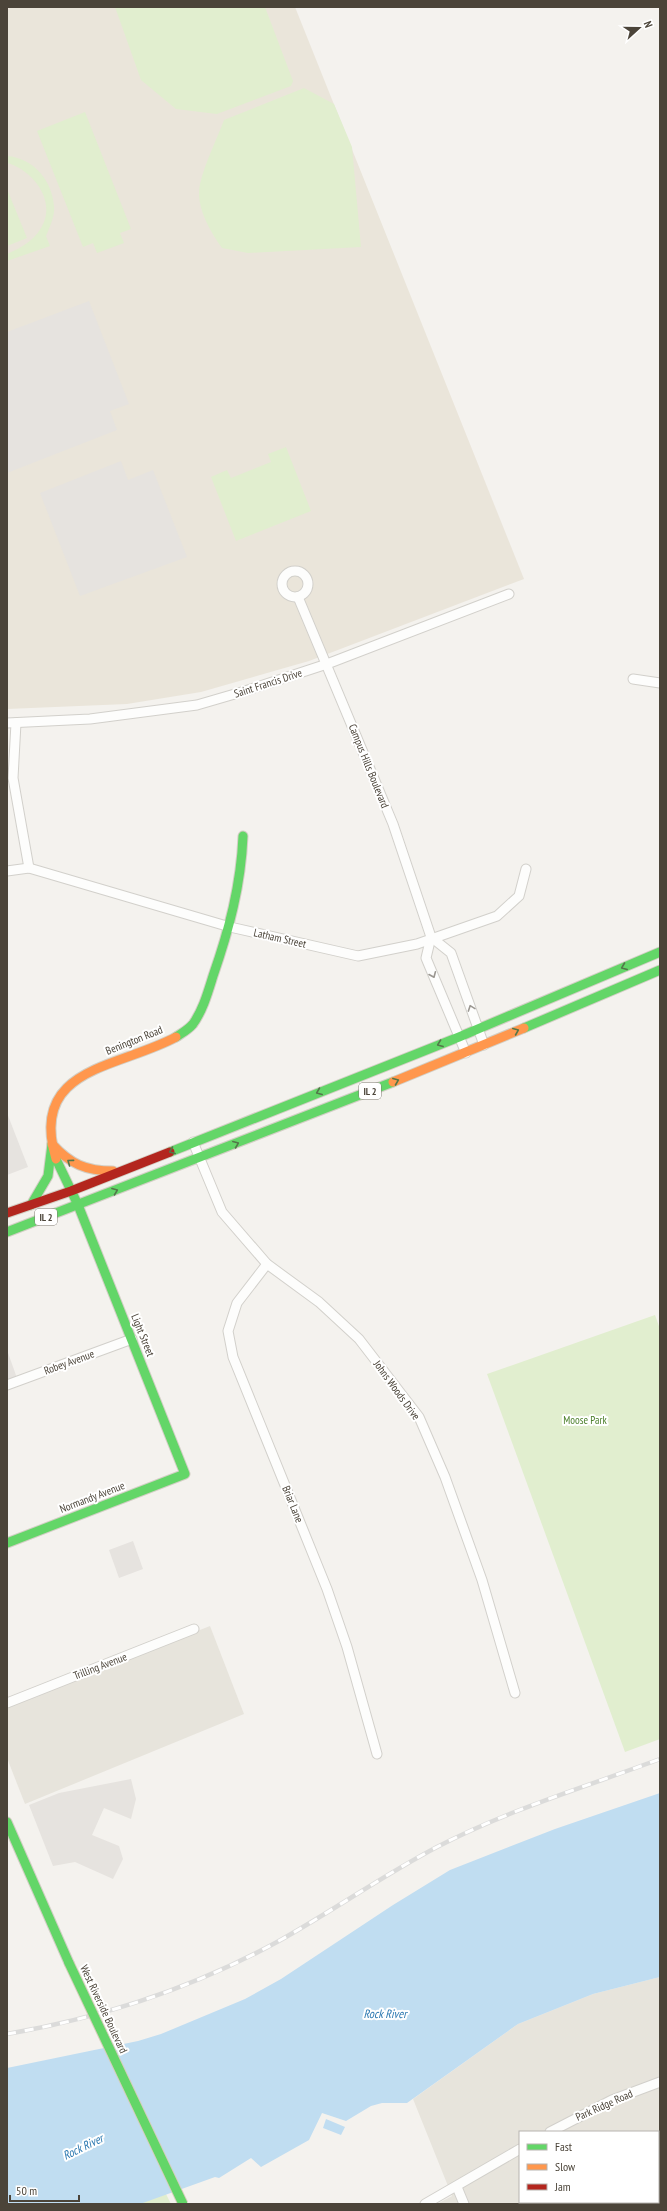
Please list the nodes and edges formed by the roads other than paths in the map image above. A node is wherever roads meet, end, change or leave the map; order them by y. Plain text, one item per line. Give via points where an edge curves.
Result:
1 (509, 594) dead end
2 (298, 597) dead end
3 (327, 664) junction
4 (633, 679) dead end
5 (660, 682) edge
6 (11, 723) edge
7 (243, 836) dead end
8 (29, 868) junction
9 (526, 869) dead end
10 (7, 871) edge
11 (230, 927) junction
12 (431, 937) junction
13 (660, 952) edge
14 (660, 970) edge
15 (478, 1028) junction
16 (459, 1037) junction
17 (484, 1045) junction
18 (466, 1053) junction
19 (193, 1142) junction
20 (52, 1144) junction
21 (201, 1158) junction
22 (121, 1171) junction
23 (71, 1191) junction
24 (31, 1205) junction
25 (78, 1205) junction
26 (7, 1213) edge
27 (7, 1232) edge
28 (267, 1264) junction
29 (132, 1339) junction
30 (7, 1385) edge
31 (185, 1474) joint
32 (7, 1543) edge
33 (194, 1629) dead end
34 (515, 1693) dead end
35 (7, 1703) edge
36 (378, 1754) dead end
37 (7, 1822) edge
38 (660, 2082) edge
39 (552, 2131) edge
40 (519, 2150) edge
41 (457, 2187) junction
42 (183, 2204) edge
43 (426, 2204) edge
44 (464, 2204) edge

1 - 3 street, Saint Francis Drive
2 - 3 street, Campus Hills Boulevard
3 - 6 street, Saint Francis Drive via 197,705 90,719
3 - 12 street, Campus Hills Boulevard via 393,824
4 - 5 street
6 - 8 street via 13,778
7 - 11 main road, Benington Road via 242,868
8 - 10 street, Latham Street
8 - 11 street, Latham Street
9 - 12 street, Latham Street via 519,896 497,916
11 - 12 street, Latham Street via 358,956 417,944
11 - 20 main road, Benington Road via 202,1008 188,1029 149,1049 115,1060 74,1080 51,1110 49,1117
15 -> 12 street via 451,953
12 -> 16 street via 426,958
13 -> 15 main road, IL 2
17 -> 14 main road, IL 2
15 - 16 main road, IL 2
15 - 17 street
16 - 18 street
16 -> 19 main road, IL 2
17 - 18 main road, IL 2
21 -> 18 main road, IL 2
19 - 21 street, Johns Woods Drive
19 -> 22 main road, IL 2
22 -> 20 main road via 88,1171 66,1160
20 - 23 main road, Benington Road
20 - 24 main road via 48,1176
25 -> 21 main road, IL 2
21 - 28 street, Johns Woods Drive via 222,1212
22 - 23 main road, IL 2
23 - 24 main road, IL 2
23 - 25 main road, Benington Road
24 - 26 main road, IL 2
25 - 27 main road, IL 2
25 - 29 main road, Light Street
28 - 34 street, Johns Woods Drive via 319,1302 359,1339 418,1417 445,1478 482,1580
28 - 36 street, Briar Lane via 237,1303 228,1330 233,1357 327,1589
29 - 30 street, Robey Avenue
29 - 31 main road, Light Street
31 - 32 main road, Normandy Avenue
33 - 35 street, Trilling Avenue
37 - 42 main road, West Riverside Boulevard, bridge via 69,1964
38 - 39 street, Park Ridge Road via 612,2100
40 - 41 street
41 - 43 street
41 - 44 street

